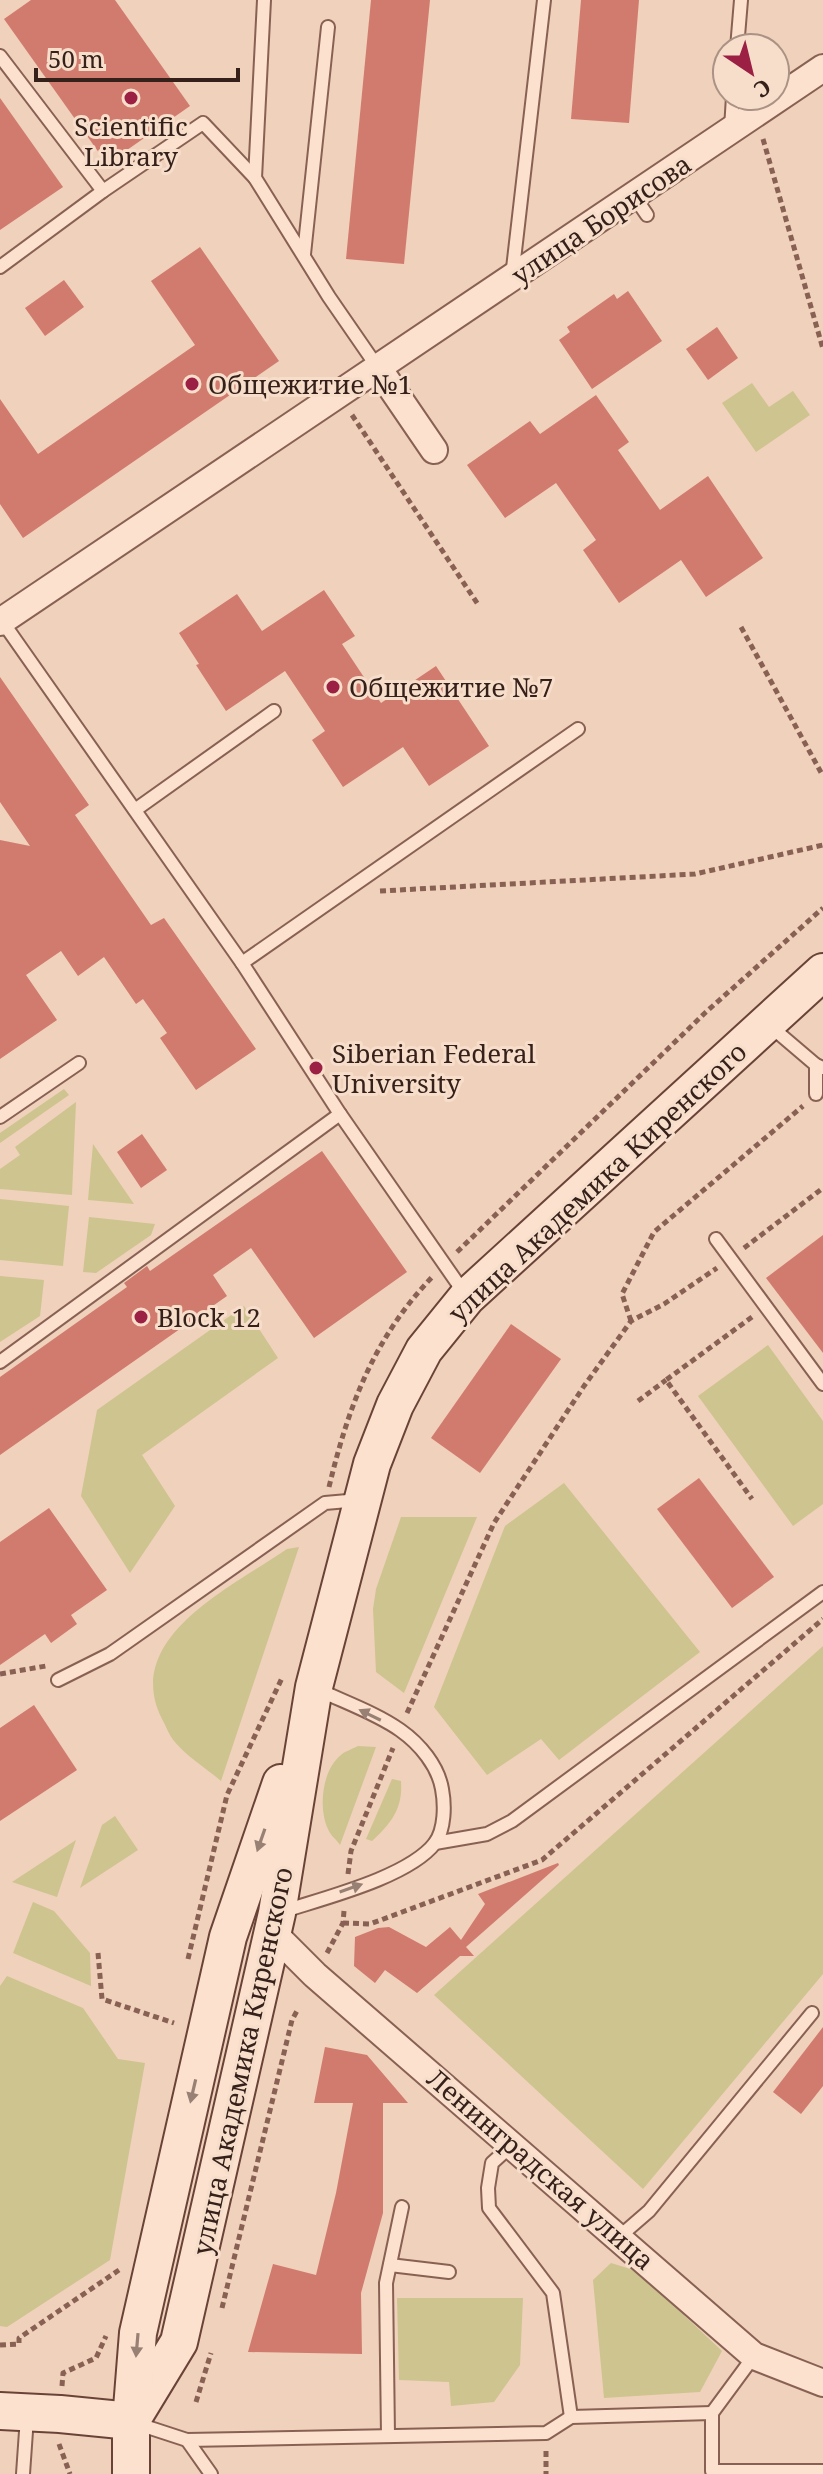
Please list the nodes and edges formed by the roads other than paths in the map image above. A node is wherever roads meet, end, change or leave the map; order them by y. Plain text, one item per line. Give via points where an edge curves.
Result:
1 (264, 0) edge
2 (544, 0) edge
3 (741, 0) edge
4 (328, 27) dead end
5 (738, 32) edge
6 (0, 56) edge
7 (823, 68) edge
8 (732, 112) edge
9 (731, 130) junction
10 (255, 178) junction
11 (103, 191) junction
12 (304, 254) junction
13 (0, 267) edge
14 (512, 280) junction
15 (378, 368) junction
16 (434, 450) dead end
17 (1, 620) edge
18 (274, 711) dead end
19 (578, 729) dead end
20 (135, 810) junction
21 (242, 963) junction
22 (823, 972) edge
23 (766, 1023) junction
24 (79, 1063) dead end
25 (821, 1064) edge
26 (816, 1094) road end
27 (340, 1114) junction
28 (0, 1117) edge
29 (716, 1239) dead end
30 (467, 1297) junction
31 (0, 1362) edge
32 (823, 1384) edge
33 (363, 1499) junction
34 (823, 1592) edge
35 (58, 1680) dead end
36 (314, 1687) junction
37 (435, 1843) junction
38 (275, 1923) junction
39 (812, 2013) dead end
40 (512, 2145) junction
41 (402, 2207) dead end
42 (619, 2237) junction
43 (390, 2265) junction
44 (449, 2272) dead end
45 (754, 2356) junction
46 (823, 2383) edge
47 (13, 2412) edge
48 (712, 2413) junction
49 (571, 2417) junction
50 (131, 2421) junction
51 (388, 2435) junction
52 (187, 2440) junction
53 (823, 2471) edge
54 (712, 2473) edge
55 (23, 2474) edge
56 (131, 2474) edge
57 (211, 2474) edge

1 - 10 lane
2 - 14 lane
3 - 5 lane
4 - 12 lane
6 - 11 lane
7 - 9 street, улица Борисова
8 - 9 lane
9 - 14 street, улица Борисова via 641,206
10 - 11 lane via 203,123
10 - 12 lane
11 - 13 lane
12 - 15 lane
14 - 15 street, улица Борисова
15 - 16 street
15 - 17 street, улица Борисова
17 - 20 lane
18 - 20 lane
19 - 21 lane
20 - 21 lane
21 - 27 lane
22 - 23 main road, улица Академика Киренского
23 - 25 lane
23 - 30 main road, улица Академика Киренского
24 - 28 lane
25 - 26 lane
27 - 30 lane
27 - 31 lane
29 - 32 lane
30 - 33 main road, улица Академика Киренского via 424,1350 395,1405
33 - 35 lane via 325,1503 110,1654
33 - 36 main road, улица Академика Киренского
34 - 37 lane via 512,1821 487,1834
37 -> 36 lane via 444,1803 439,1774 421,1749 400,1730
36 - 38 main road, улица Академика Киренского
36 -> 50 main road, улица Академика Киренского via 228,1937 138,2333
38 -> 37 lane via 400,1869
38 - 40 street, Ленинградская улица via 315,1975
38 - 50 main road, улица Академика Киренского via 179,2342
39 - 42 lane via 649,2211
40 - 42 street, Ленинградская улица
40 - 49 lane via 492,2163 489,2208 553,2293
41 - 43 lane
42 - 45 street, Ленинградская улица
43 - 44 lane
43 - 51 lane
45 - 46 street, Ленинградская улица
45 - 48 lane
47 - 50 main road
47 - 55 lane
48 - 49 lane
48 - 54 lane
49 - 51 lane via 546,2433
50 - 52 lane
50 - 56 main road, улица Академика Киренского
51 - 52 lane
52 - 57 lane
53 - 54 lane

